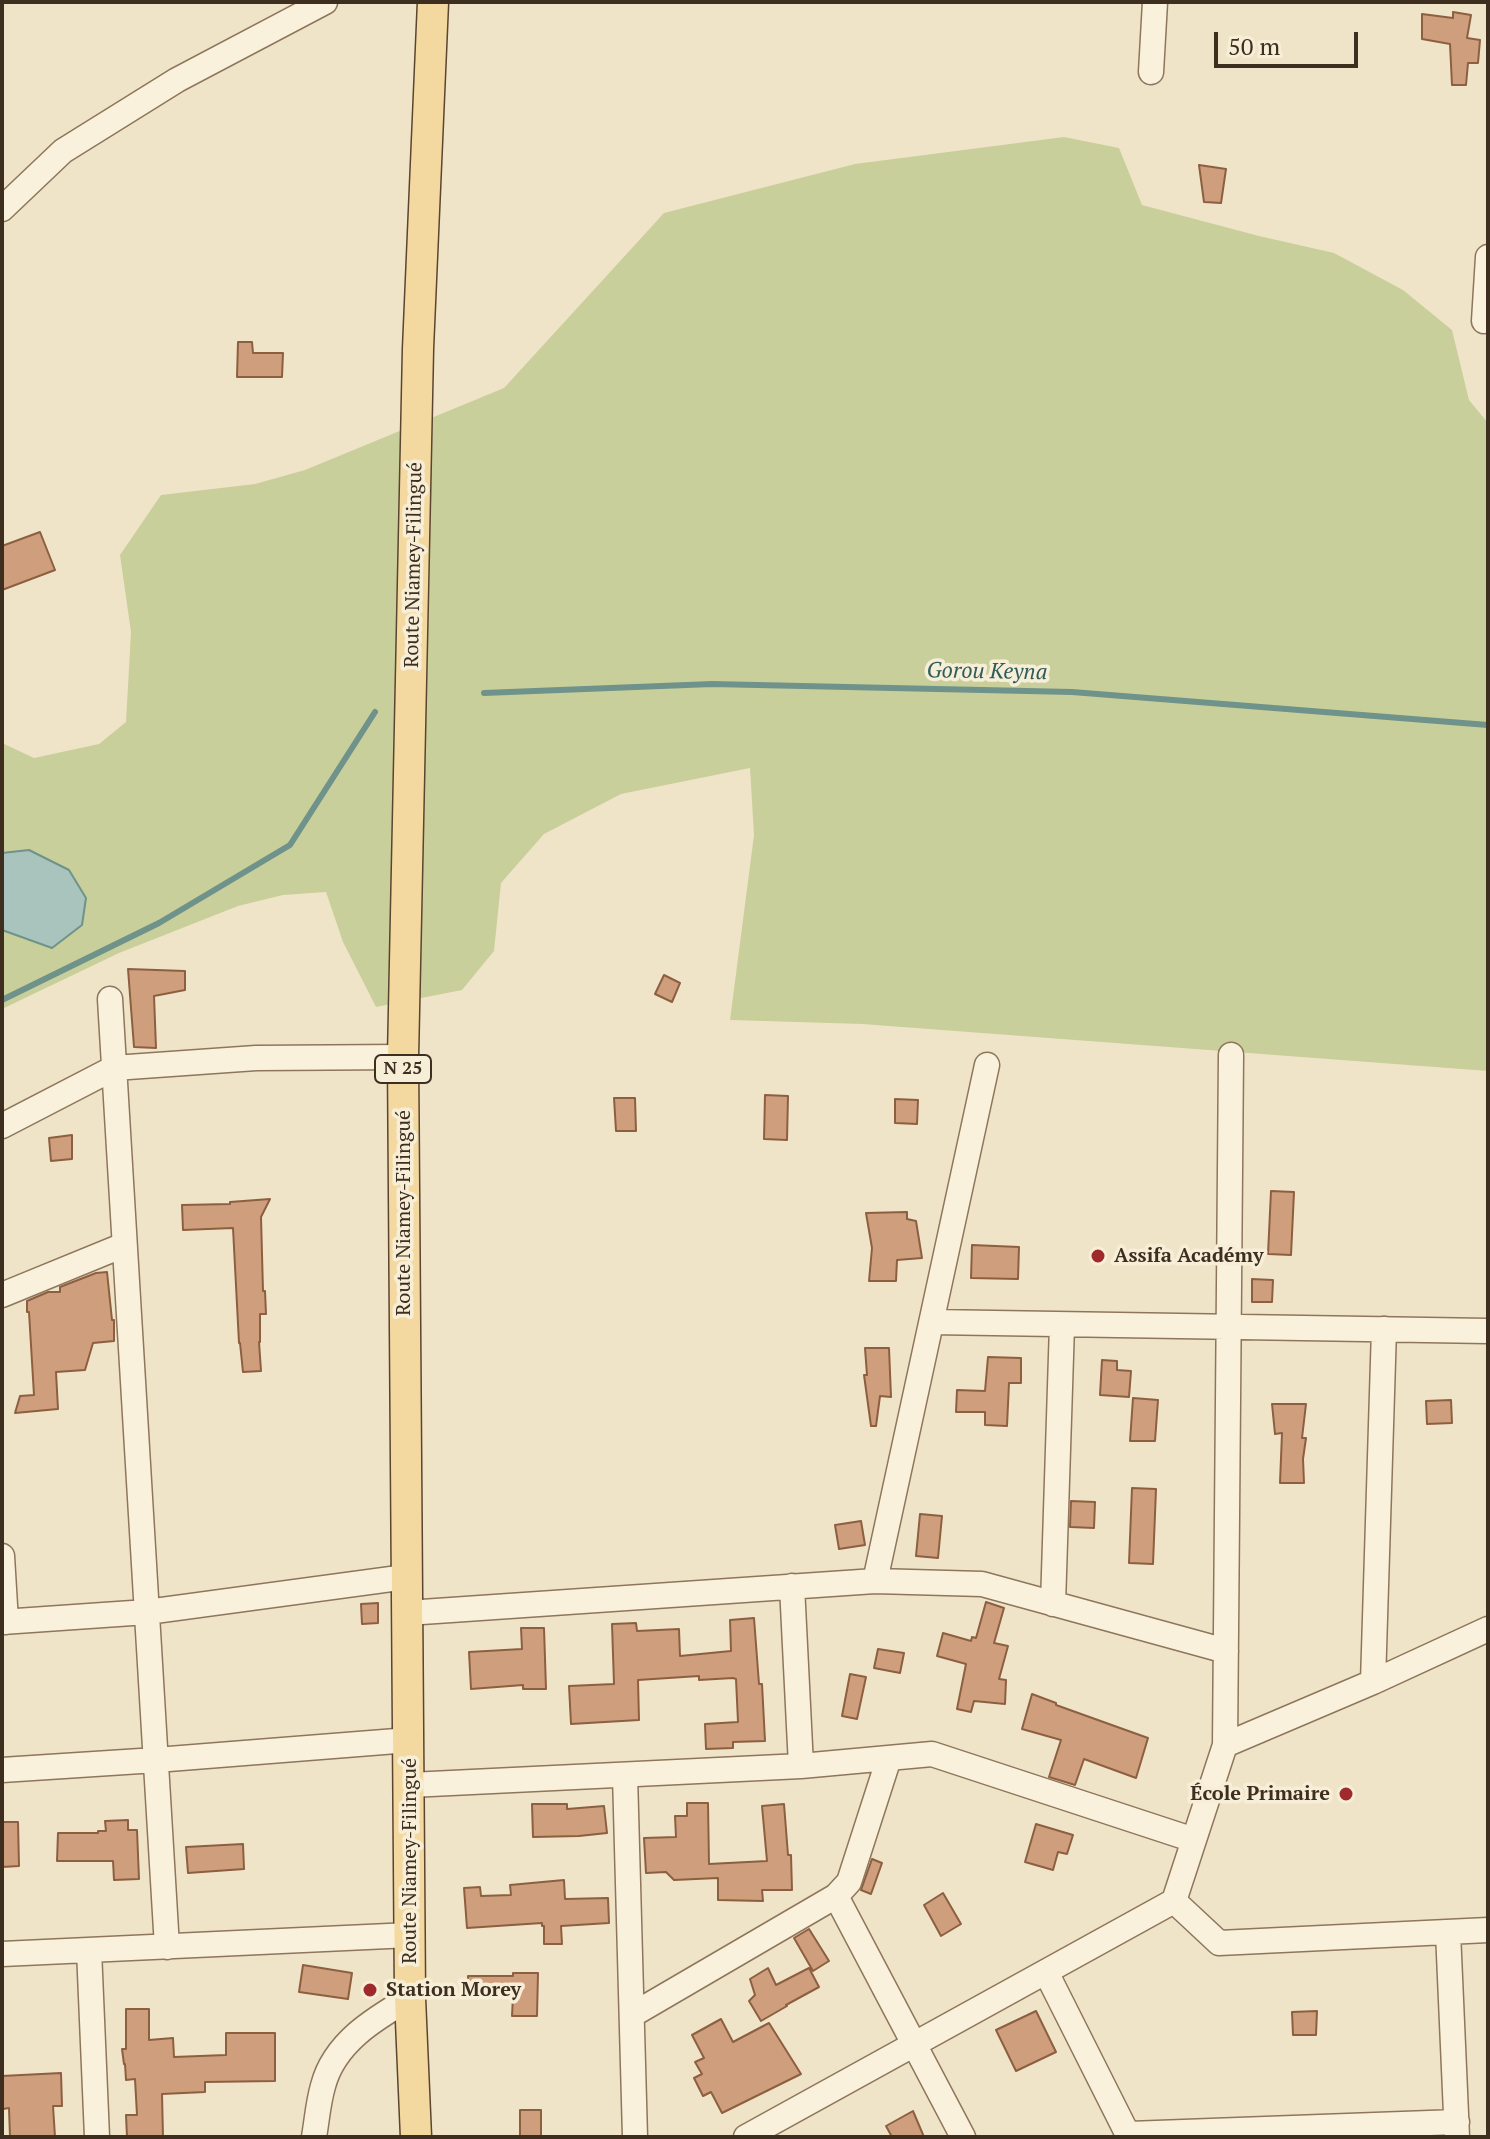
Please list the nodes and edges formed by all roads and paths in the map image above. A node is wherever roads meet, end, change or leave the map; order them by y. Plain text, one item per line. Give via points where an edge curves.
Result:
1 (325, 2) edge
2 (433, 2) edge
3 (1155, 2) edge
4 (1151, 72) dead end
5 (2, 209) edge
6 (1488, 257) edge
7 (1484, 321) dead end
8 (110, 999) dead end
9 (1231, 1055) dead end
10 (403, 1057) junction
11 (987, 1065) dead end
12 (114, 1068) junction
13 (2, 1126) edge
14 (124, 1245) junction
15 (2, 1295) edge
16 (932, 1322) junction
17 (1062, 1325) junction
18 (1228, 1327) junction
19 (1384, 1329) junction
20 (1488, 1331) edge
21 (2, 1556) edge
22 (406, 1577) junction
23 (875, 1581) junction
24 (792, 1586) junction
25 (1053, 1604) junction
26 (147, 1612) junction
27 (407, 1613) junction
28 (4, 1622) edge
29 (1488, 1629) edge
30 (1226, 1651) junction
31 (1373, 1682) junction
32 (409, 1740) junction
33 (1225, 1745) junction
34 (889, 1758) junction
35 (156, 1760) junction
36 (801, 1766) junction
37 (2, 1770) edge
38 (625, 1775) junction
39 (410, 1785) junction
40 (1194, 1840) junction
41 (836, 1896) junction
42 (1174, 1901) junction
43 (1488, 1930) edge
44 (1448, 1932) junction
45 (410, 1935) junction
46 (167, 1947) junction
47 (89, 1950) junction
48 (2, 1954) edge
49 (1046, 1972) junction
50 (410, 1998) junction
51 (632, 2015) junction
52 (915, 2045) junction
53 (1457, 2130) edge
54 (1129, 2135) edge
55 (97, 2137) edge
56 (314, 2137) edge
57 (416, 2137) edge
58 (635, 2137) edge
59 (746, 2137) edge
60 (963, 2137) edge

1 - 5 street via 177,80 63,151
2 - 10 main road, Route Niamey-Filingué / N 25 via 418,349
3 - 4 street
6 - 7 street
8 - 12 street
9 - 18 street
10 - 12 street via 256,1058
10 - 22 main road, Route Niamey-Filingué / N 25
11 - 16 street
12 - 13 street
12 - 14 street
14 - 15 street
14 - 26 street
16 - 17 street
16 - 23 street
17 - 18 street
17 - 25 street
18 - 19 street
18 - 30 street
19 - 20 street
19 - 31 street
21 - 28 street
22 - 26 street
22 - 27 main road, Route Niamey-Filingué / N 25
23 - 24 street
23 - 25 street via 982,1584
24 - 27 street
24 - 36 street
25 - 30 street
26 - 28 street
26 - 35 street
27 - 32 main road, Route Niamey-Filingué / N 25
29 - 31 street
30 - 33 street
31 - 33 street
32 - 35 street
32 - 39 main road, Route Niamey-Filingué / N 25
33 - 40 street
34 - 36 street
34 - 40 street via 932,1754
34 - 41 street via 849,1882
35 - 37 street
35 - 46 street
36 - 38 street
38 - 39 street
38 - 51 street
39 - 45 main road, Route Niamey-Filingué / N 25
40 - 42 street
41 - 51 street
41 - 52 street
42 - 44 street via 1219,1943
42 - 49 street
43 - 44 street
44 - 53 street
45 - 46 street
45 - 50 main road, Route Niamey-Filingué / N 25
46 - 47 street
47 - 48 street
47 - 55 street
49 - 52 street
49 - 54 street
50 - 56 street via 379,2016 336,2056 323,2084
50 - 57 main road, Route Niamey-Filingué / N 25
51 - 58 street
52 - 59 street
52 - 60 street
53 - 54 street

